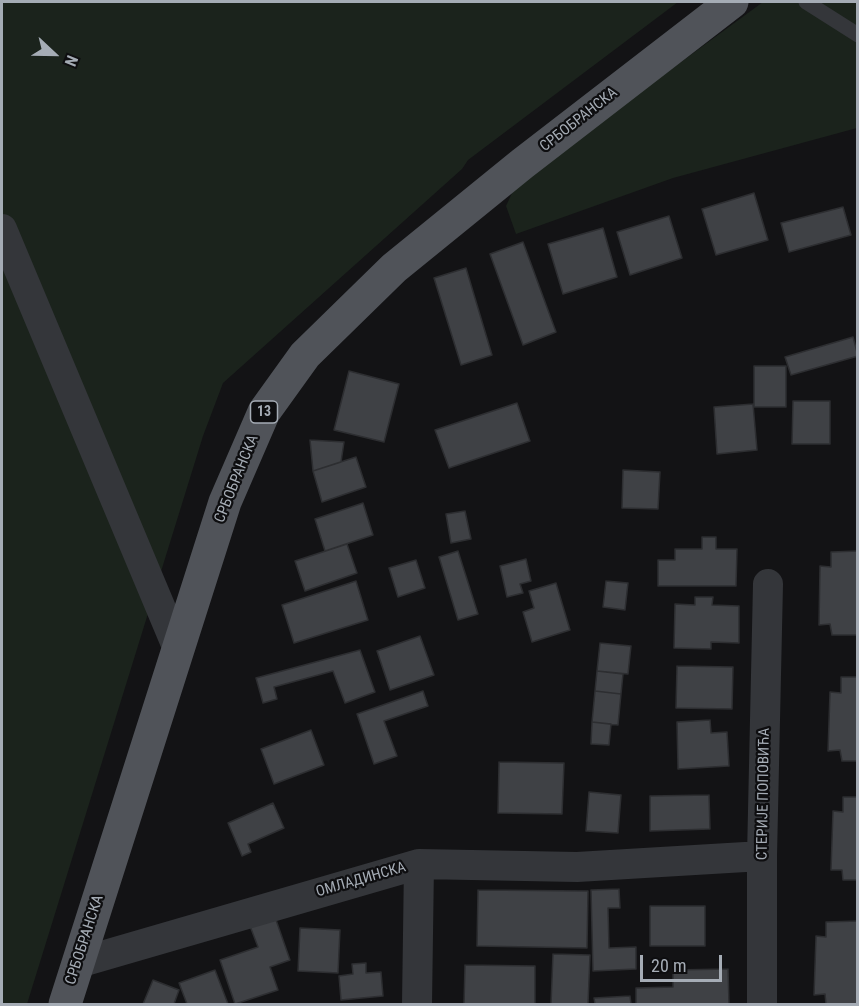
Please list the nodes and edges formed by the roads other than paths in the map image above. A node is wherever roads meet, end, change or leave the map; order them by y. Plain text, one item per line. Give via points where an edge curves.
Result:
1 (732, 2) edge
2 (806, 2) edge
3 (858, 35) edge
4 (2, 229) edge
5 (768, 584) dead end
6 (178, 649) junction
7 (762, 856) junction
8 (418, 864) junction
9 (78, 963) junction
10 (65, 1005) edge
11 (417, 1005) edge
12 (762, 1005) edge

1 - 6 main road, СРБОБРАНСКА / 13 via 394,268 305,355 264,412 225,502
2 - 3 lane
4 - 6 street
5 - 7 street, СТЕРИЈЕ ПОПОВИЋА
6 - 9 main road, СРБОБРАНСКА / 13
7 - 8 street, ОМЛАДИНСКА via 577,867
7 - 12 street, СТЕРИЈЕ ПОПОВИЋА
8 - 9 street, ОМЛАДИНСКА
8 - 11 street
9 - 10 main road, СРБОБРАНСКА / 13

